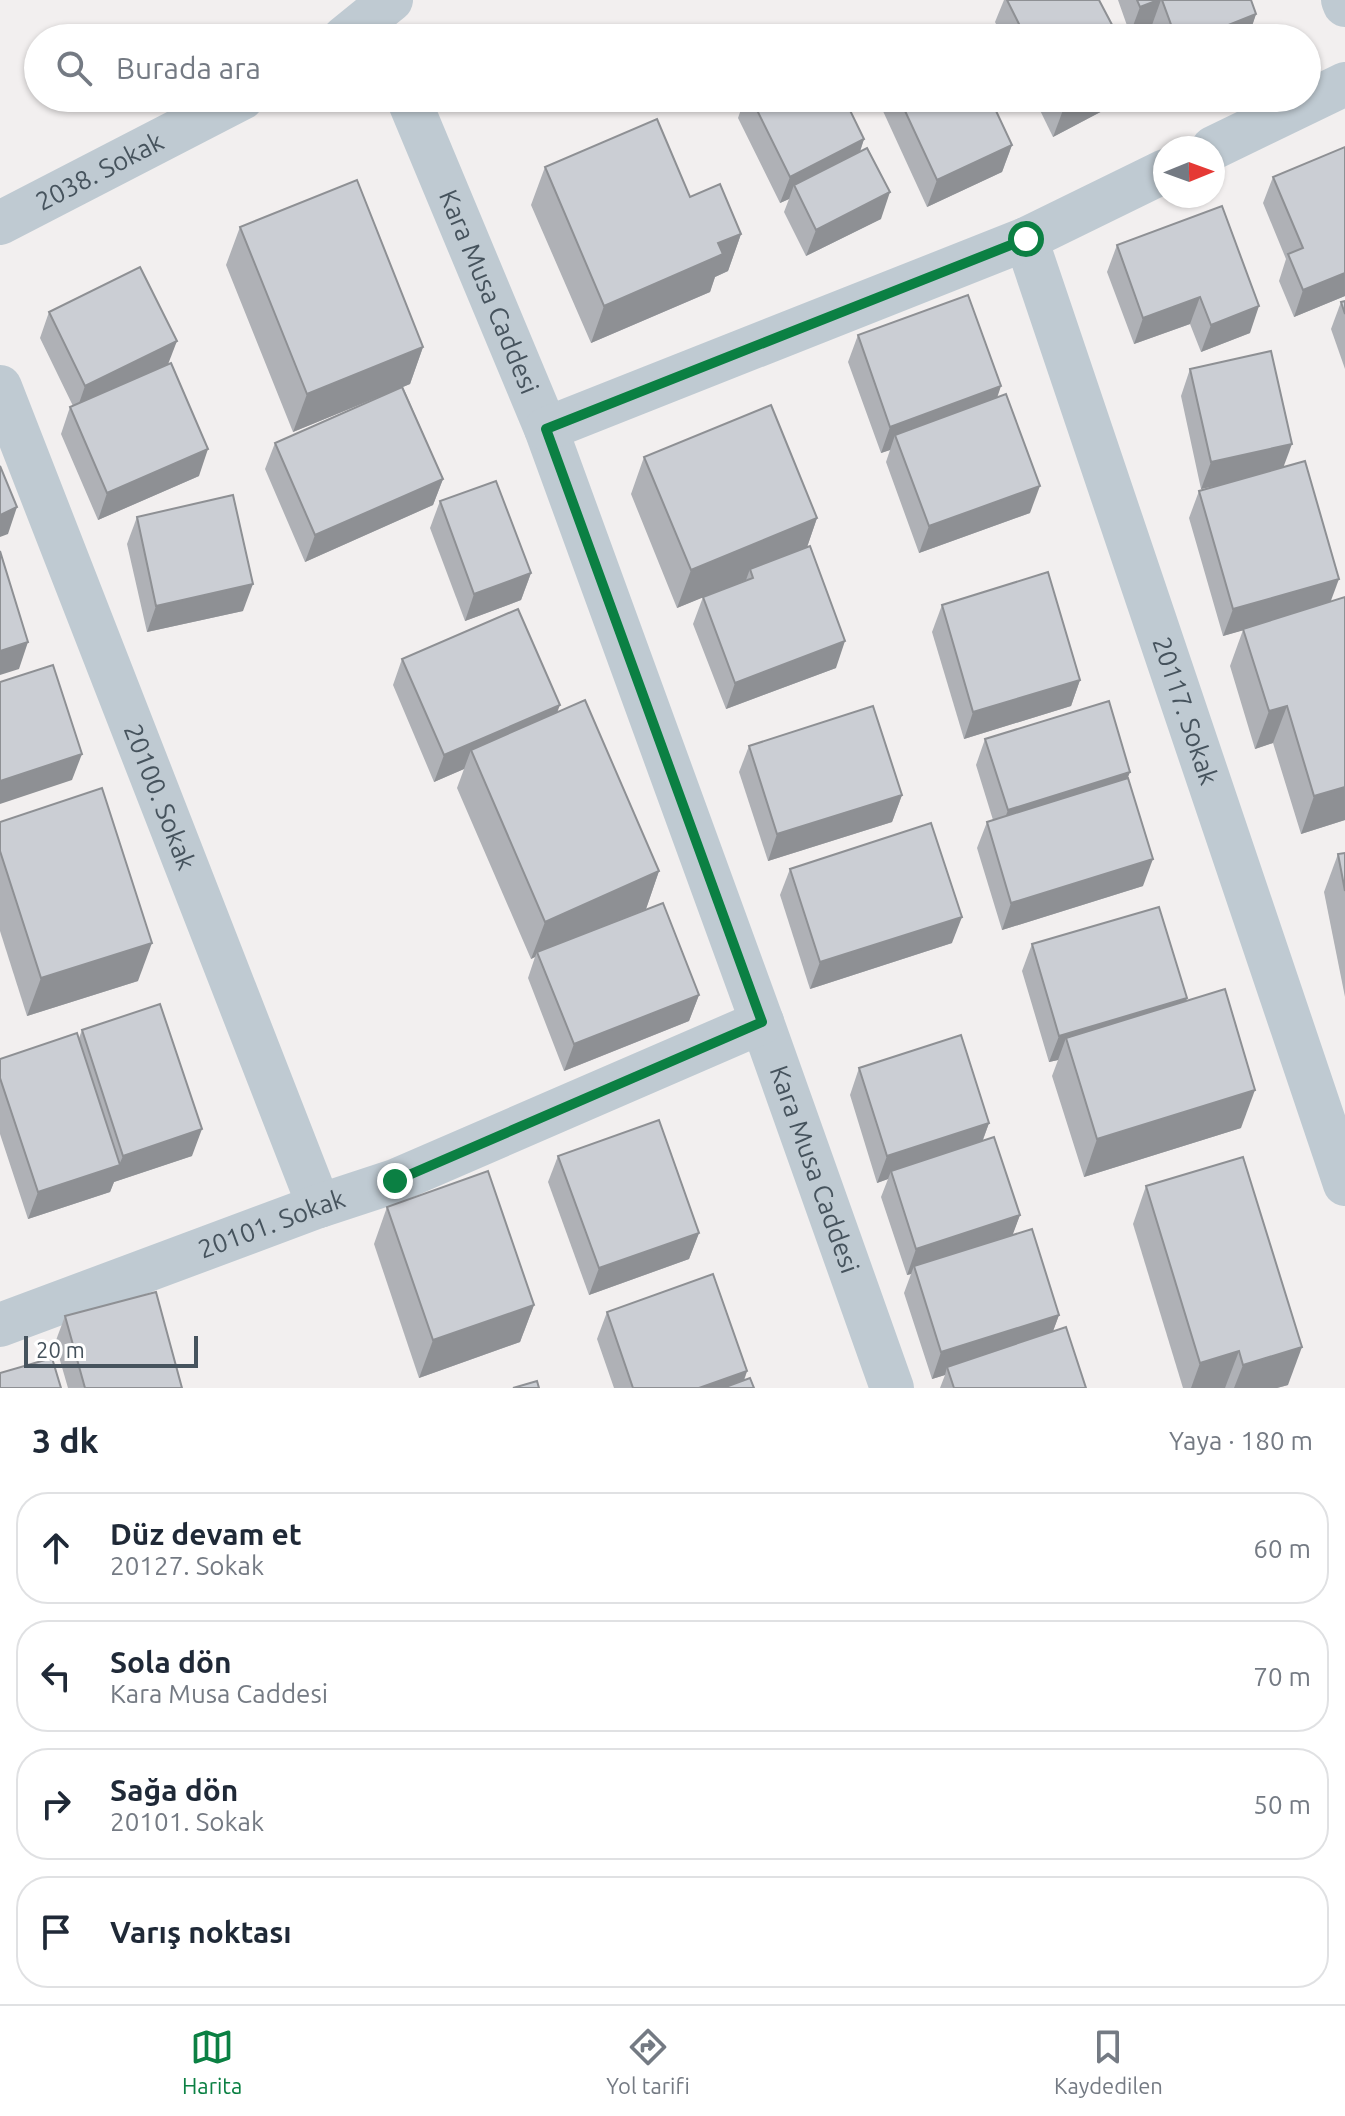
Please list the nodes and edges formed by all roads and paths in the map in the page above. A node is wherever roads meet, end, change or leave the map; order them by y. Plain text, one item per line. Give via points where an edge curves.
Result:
1 (1345, 84) edge
2 (1321, 96) edge
3 (215, 112) edge
4 (414, 112) edge
5 (1287, 112) edge
6 (1225, 142) edge
7 (1153, 177) edge
8 (0, 223) edge
9 (1026, 239) junction
10 (0, 387) edge
11 (546, 429) junction
12 (762, 1022) junction
13 (1345, 1184) edge
14 (319, 1206) junction
15 (0, 1325) edge
16 (892, 1388) edge

1 - 2 street
3 - 8 street, 2038. Sokak
4 - 11 street, Kara Musa Caddesi
5 - 6 street
7 - 9 street
9 - 11 street
9 - 13 street, 20117. Sokak
10 - 14 street, 20100. Sokak
11 - 12 street, Kara Musa Caddesi
12 - 14 street, 20101. Sokak via 395,1181
12 - 16 street, Kara Musa Caddesi
14 - 15 street, 20101. Sokak

